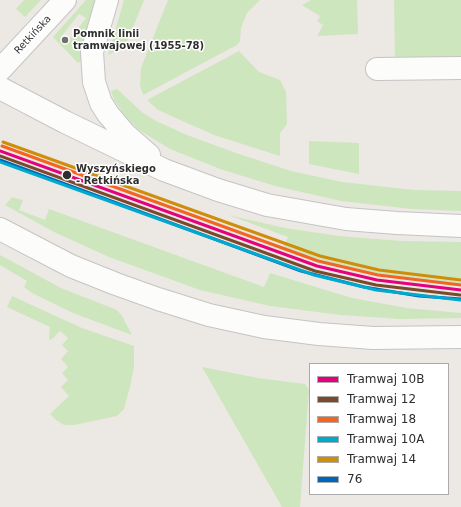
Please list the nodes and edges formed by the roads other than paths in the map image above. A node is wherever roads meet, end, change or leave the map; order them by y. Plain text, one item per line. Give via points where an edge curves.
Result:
1 (65, 0) edge
2 (107, 0) edge
3 (461, 68) edge
4 (377, 69) dead end
5 (0, 70) edge
6 (0, 88) edge
7 (164, 170) junction
8 (461, 226) edge
9 (0, 229) edge
10 (461, 337) edge

1 - 5 street, Retkińska
2 - 7 street via 92,52 94,82 101,103 125,134
3 - 4 street
6 - 7 street
7 - 8 street via 218,190 288,209 346,219
9 - 10 street via 71,266 110,282 209,314 264,327 373,338

